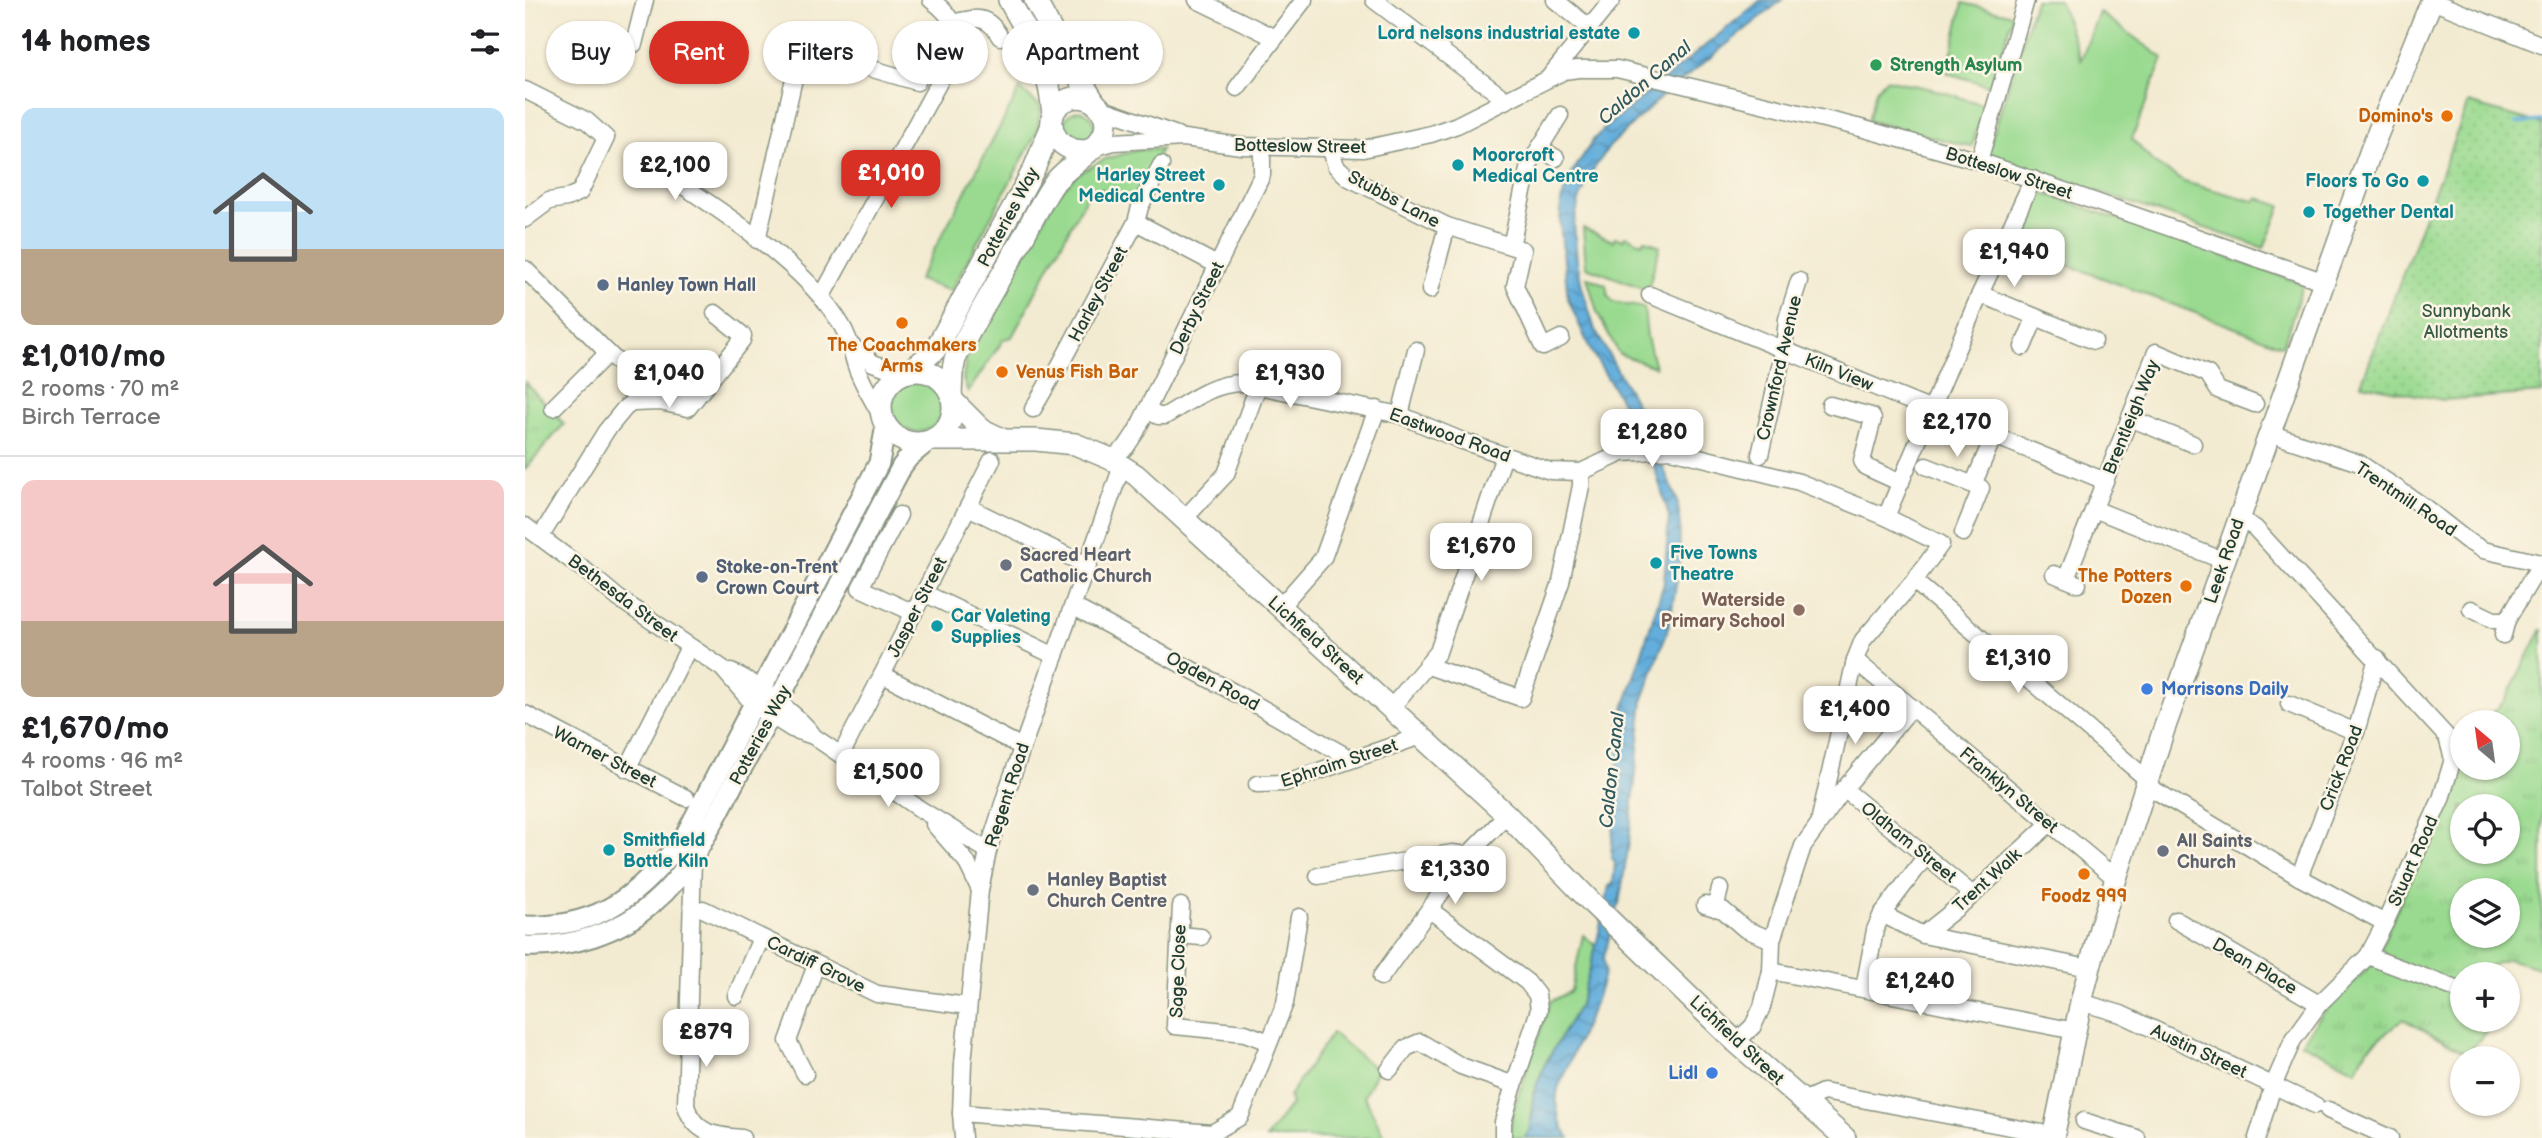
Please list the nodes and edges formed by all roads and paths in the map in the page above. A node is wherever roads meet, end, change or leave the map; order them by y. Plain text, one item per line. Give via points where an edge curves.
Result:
1 (645, 0) edge
2 (931, 0) edge
3 (1009, 0) edge
4 (1035, 0) edge
5 (1197, 0) edge
6 (1304, 0) edge
7 (1374, 0) edge
8 (1555, 0) edge
9 (1612, 0) edge
10 (2027, 0) edge
11 (2432, 0) edge
12 (951, 21) edge
13 (956, 21) edge
14 (1590, 28) junction
15 (1000, 37) dead end
16 (1275, 38) junction
17 (635, 40) edge
18 (2542, 45) edge
19 (892, 75) edge
20 (1549, 78) junction
21 (938, 84) edge
22 (1237, 88) dead end
23 (525, 90) edge
24 (1506, 100) junction
25 (1098, 106) junction
26 (1560, 115) dead end
27 (1052, 121) junction
28 (1184, 138) junction
29 (1262, 147) junction
30 (1539, 148) junction
31 (1091, 149) junction
32 (1331, 150) junction
33 (1556, 158) dead end
34 (1979, 161) junction
35 (1161, 165) dead end
36 (665, 174) dead end
37 (2033, 179) junction
38 (527, 215) edge
39 (1136, 222) junction
40 (1447, 226) junction
41 (757, 240) junction
42 (1517, 248) junction
43 (1217, 265) junction
44 (525, 269) edge
45 (1800, 281) dead end
46 (2325, 282) junction
47 (1430, 290) dead end
48 (1650, 295) dead end
49 (1980, 295) junction
50 (822, 296) junction
51 (715, 313) dead end
52 (2035, 318) junction
53 (1561, 338) dead end
54 (2094, 341) dead end
55 (853, 347) junction
56 (2023, 347) dead end
57 (1784, 349) junction
58 (1416, 350) dead end
59 (608, 353) junction
60 (907, 373) junction
61 (1258, 386) junction
62 (648, 390) junction
63 (952, 398) junction
64 (633, 403) junction
65 (692, 403) junction
66 (2255, 404) dead end
67 (1830, 405) dead end
68 (553, 408) dead end
69 (1033, 409) dead end
70 (1377, 409) junction
71 (1147, 410) junction
72 (1931, 410) junction
73 (1400, 415) junction
74 (2130, 418) junction
75 (884, 422) junction
76 (2269, 433) junction
77 (1994, 435) junction
78 (931, 441) junction
79 (1005, 441) junction
80 (2193, 444) dead end
81 (1760, 455) dead end
82 (1504, 456) junction
83 (992, 460) dead end
84 (1117, 462) junction
85 (1926, 466) dead end
86 (1581, 472) junction
87 (2105, 481) junction
88 (1901, 483) junction
89 (1973, 485) junction
90 (968, 507) junction
91 (2094, 509) junction
92 (899, 515) dead end
93 (1887, 517) junction
94 (2239, 518) junction
95 (1184, 519) junction
96 (525, 526) edge
97 (1963, 533) dead end
98 (541, 536) junction
99 (2224, 561) junction
100 (2541, 563) edge
101 (1089, 566) junction
102 (2066, 579) dead end
103 (1914, 581) junction
104 (923, 593) junction
105 (1074, 607) junction
106 (1280, 607) junction
107 (2471, 609) dead end
108 (914, 613) junction
109 (689, 647) junction
110 (1055, 656) junction
111 (2377, 658) junction
112 (1855, 660) junction
113 (1428, 666) junction
114 (722, 668) junction
115 (772, 669) junction
116 (883, 675) junction
117 (757, 698) junction
118 (2289, 704) dead end
119 (1912, 707) junction
120 (1391, 708) junction
121 (775, 710) junction
122 (525, 714) edge
123 (2357, 732) junction
124 (1421, 736) junction
125 (1022, 747) junction
126 (841, 755) junction
127 (1351, 759) junction
128 (627, 769) junction
129 (2147, 783) junction
130 (1257, 784) dead end
131 (1844, 789) junction
132 (686, 798) dead end
133 (921, 809) junction
134 (1507, 816) junction
135 (1819, 823) junction
136 (2049, 824) junction
137 (988, 851) junction
138 (1468, 855) junction
139 (1926, 856) junction
140 (693, 858) junction
141 (1318, 876) dead end
142 (2114, 877) junction
143 (2299, 877) junction
144 (1720, 889) dead end
145 (980, 890) junction
146 (715, 895) dead end
147 (1973, 895) junction
148 (1181, 906) dead end
149 (1430, 910) junction
150 (1882, 914) junction
151 (1299, 917) dead end
152 (2188, 922) dead end
153 (2385, 923) junction
154 (525, 926) edge
155 (1179, 935) junction
156 (1923, 935) junction
157 (1201, 937) dead end
158 (761, 938) junction
159 (1772, 940) junction
160 (525, 946) edge
161 (2368, 956) junction
162 (816, 965) junction
163 (2089, 968) junction
164 (1771, 971) junction
165 (1381, 977) dead end
166 (2450, 987) edge
167 (1864, 988) junction
168 (736, 996) dead end
169 (2081, 1002) junction
170 (2319, 1004) junction
171 (968, 1006) junction
172 (2075, 1031) junction
173 (1269, 1042) junction
174 (1736, 1042) junction
175 (1389, 1070) dead end
176 (805, 1074) dead end
177 (1514, 1085) junction
178 (2273, 1086) junction
179 (1803, 1101) junction
180 (961, 1113) junction
181 (2093, 1119) dead end
182 (1062, 1130) edge
183 (1213, 1135) edge
184 (2382, 1136) edge
185 (2053, 1137) edge
186 (742, 1138) edge
187 (963, 1138) edge
188 (1503, 1138) edge
189 (1845, 1138) edge
190 (2137, 1138) edge
191 (2257, 1138) edge

1 - 17 street
2 - 12 street
3 - 27 highway, Potteries Way via 1044,65 1052,90
4 - 25 highway
5 - 16 street
6 - 16 street
7 - 24 street
8 - 14 street
9 - 14 street
10 - 34 street
11 - 18 street
11 - 46 highway, Leek Road via 2371,150
13 - 15 street via 980,10
14 - 20 street
16 - 22 street
19 - 41 street via 801,48
20 - 24 street, Botteslow Street
20 - 34 street, Botteslow Street via 1564,71 1617,69
21 - 50 street
23 - 38 street via 587,121 606,138 580,192 549,201
24 - 32 street, Botteslow Street via 1431,134 1363,149
25 - 27 highway via 1087,99 1070,99 1057,109
25 - 28 street, Botteslow Street
25 - 31 highway via 1106,120 1105,131
26 - 30 street
27 - 31 highway via 1053,135 1067,149
27 - 60 highway, Potteries Way via 1034,169 935,350
28 - 29 street, Botteslow Street
28 - 31 street, Botteslow Street via 1114,142
29 - 32 street, Botteslow Street
29 - 43 street, Derby Street via 1262,175
30 - 33 street
30 - 42 street via 1529,164
31 - 63 highway, Potteries Way via 1055,182 973,324 955,359
32 - 40 street, Stubbs Lane via 1336,166 1349,178
34 - 37 street, Botteslow Street
35 - 39 street, Harley Street
36 - 41 street
37 - 46 street, Botteslow Street
37 - 49 street
39 - 43 street
39 - 69 street, Harley Street
40 - 42 street
40 - 47 street, Stubbs Lane
41 - 50 street
42 - 53 street via 1515,286 1543,347
43 - 71 street, Derby Street
44 - 59 street
45 - 57 street, Crownford Avenue via 1787,319
46 - 76 highway, Leek Road
48 - 57 street, Kiln View
49 - 52 street
49 - 72 street
50 - 55 street
51 - 65 street via 743,336 742,340
52 - 54 street
52 - 56 street
55 - 60 street via 873,363
55 - 75 street via 856,366
57 - 72 street, Kiln View
57 - 81 street, Crownford Avenue
58 - 73 street
59 - 62 street
59 - 68 street
60 - 63 highway via 922,371 936,376
60 - 75 highway via 890,384 883,396
61 - 70 street, Eastwood Road
61 - 71 street, Eastwood Road via 1223,385 1165,416
61 - 95 street via 1226,474
62 - 64 street
62 - 65 street
63 - 78 highway via 950,422
63 - 79 highway via 981,429
64 - 65 street
64 - 98 street via 606,431
66 - 74 street, Brentleigh Way via 2218,390 2208,374 2156,352
67 - 88 street via 1871,416 1862,461
70 - 73 street, Eastwood Road
70 - 106 street via 1323,558
71 - 84 street, Derby Street
72 - 77 street, Kiln View
72 - 88 street
73 - 82 street, Eastwood Road
74 - 80 street
74 - 87 street, Brentleigh Way
75 - 78 highway via 903,441
75 - 115 main road, Potteries Way via 879,463
76 - 94 highway, Leek Road
76 - 100 street, Trentmill Road via 2359,463 2483,550
77 - 87 street, Kiln View
77 - 89 street
78 - 79 highway, Lichfield Street
78 - 121 main road, Potteries Way via 902,466
79 - 84 highway, Lichfield Street via 1075,444
82 - 86 street, Eastwood Road via 1550,471
82 - 113 street via 1438,652
83 - 90 street, Jasper Street
84 - 95 highway, Lichfield Street
84 - 101 street, Regent Road
85 - 89 street
86 - 93 street, Eastwood Road via 1622,453 1671,450 1799,482
86 - 113 street via 1561,582 1521,698
87 - 91 street, Brentleigh Way
88 - 93 street
89 - 97 street via 1981,488
90 - 101 street
90 - 104 street, Jasper Street
91 - 99 street
91 - 102 street, Brentleigh Way
92 - 108 street via 860,588
93 - 103 street via 1941,544
94 - 99 highway, Leek Road
94 - 111 street, Stuart Road via 2255,528
95 - 106 highway, Lichfield Street
96 - 98 street, Bethesda Street
98 - 109 street, Bethesda Street
99 - 129 highway, Leek Road
100 - 107 street via 2505,628
101 - 105 street, Regent Road
103 - 112 street via 1863,640
103 - 129 street
104 - 108 street, Jasper Street
104 - 110 street
105 - 110 street, Regent Road
105 - 127 street, Ogden Road
106 - 120 highway, Lichfield Street
108 - 116 street, Jasper Street
109 - 114 street, Bethesda Street
109 - 128 street
110 - 125 street, Regent Road
111 - 123 street, Crick Road
111 - 153 street, Stuart Road via 2448,737 2453,759 2441,799
112 - 119 street, Franklyn Street
112 - 135 street
113 - 120 street
114 - 115 street, Bethesda Street
114 - 117 street, Bethesda Street via 742,676
115 - 117 main road, Potteries Way
116 - 125 street
116 - 126 street, Jasper Street
117 - 121 street, Bethesda Street
117 - 154 main road, Potteries Way via 685,836 646,883 591,916 558,925
118 - 123 street
119 - 131 street
119 - 136 street, Franklyn Street
120 - 124 highway, Lichfield Street
121 - 126 street, Bethesda Street via 804,724
121 - 140 main road, Potteries Way
122 - 128 street, Warner Street
123 - 143 street, Crick Road
124 - 127 street, Ephraim Street
124 - 134 highway, Lichfield Street
125 - 137 street, Regent Road
126 - 133 street, Bethesda Street
127 - 130 street, Ephraim Street via 1284,783
128 - 132 street, Warner Street
129 - 142 highway, Leek Road
129 - 143 street
131 - 135 street
131 - 139 street, Oldham Street
133 - 137 street
133 - 145 street via 966,861
134 - 138 street
134 - 174 highway, Lichfield Street
135 - 159 street via 1803,846
136 - 142 street, Franklyn Street
136 - 147 street, Trent Walk
137 - 145 street, Regent Road
138 - 141 street via 1452,853
138 - 149 street
139 - 147 street, Oldham Street
139 - 150 street
140 - 160 main road, Potteries Way via 653,904 626,922 579,941
140 - 186 street via 686,1106 695,1125 706,1132
142 - 163 highway, Leek Road
143 - 153 street
144 - 159 street via 1710,906
145 - 171 street, Regent Road
146 - 158 street, Cardiff Grove via 707,910
147 - 156 street, Trent Walk
148 - 155 street, Sage Close
149 - 165 street
149 - 177 street via 1527,982 1537,995 1539,1010
150 - 156 street
150 - 167 street
151 - 173 street via 1285,1003
152 - 170 street, Dean Place
153 - 161 street, Stuart Road
155 - 157 street
155 - 173 street, Sage Close via 1175,1026 1245,1033
156 - 163 street
158 - 162 street, Cardiff Grove
158 - 168 street
159 - 164 street
161 - 166 street
161 - 170 street, Stuart Road
162 - 171 street, Cardiff Grove via 877,994
162 - 176 street via 788,1041
163 - 169 highway, Leek Road
164 - 167 street
164 - 174 street via 1753,1026
167 - 172 street
169 - 172 highway, Leek Road
169 - 178 street, Austin Street via 2121,1014
170 - 178 street, Stuart Road via 2293,1040
171 - 180 street, Regent Road
172 - 185 highway, Leek Road
173 - 183 street via 1240,1117
174 - 179 highway, Lichfield Street
175 - 177 street via 1413,1037 1461,1066
177 - 188 street
178 - 184 street, Austin Street
178 - 191 street, Stuart Road
179 - 185 street via 1823,1092
179 - 189 highway, Lichfield Street
180 - 182 street
180 - 187 street, Regent Road
181 - 190 street
182 - 183 street

